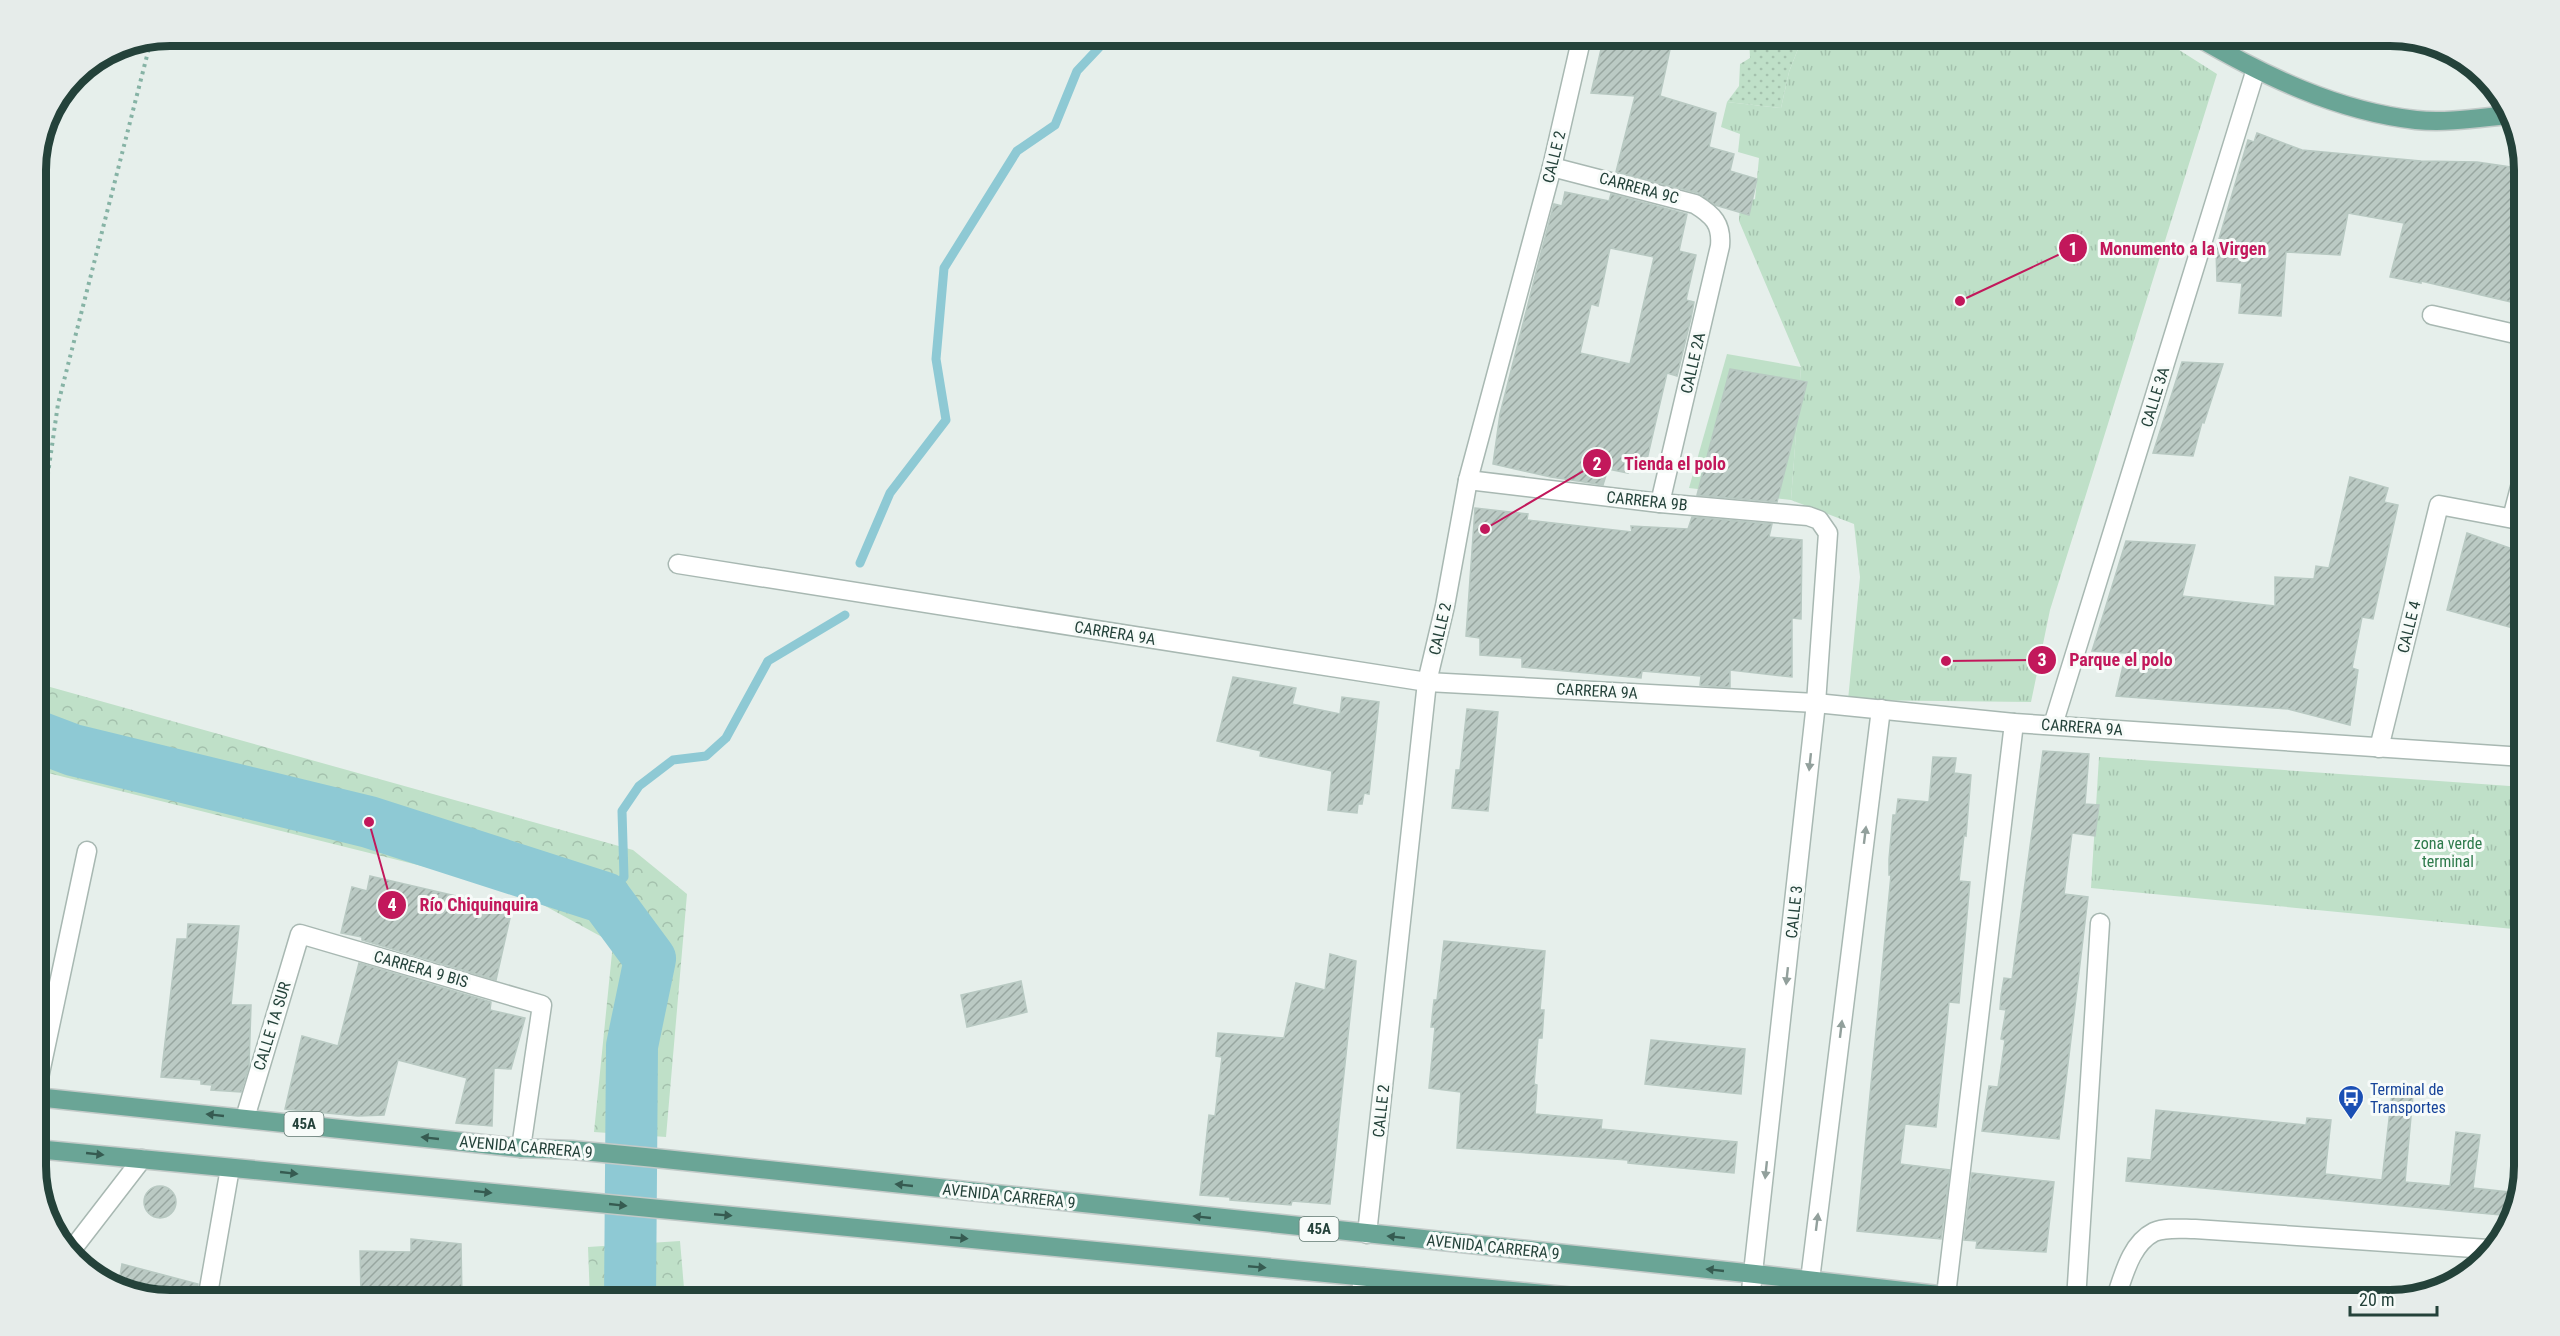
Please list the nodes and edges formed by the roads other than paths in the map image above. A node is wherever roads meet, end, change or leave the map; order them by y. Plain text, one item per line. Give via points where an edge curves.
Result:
1 (1580, 46) edge
2 (2214, 46) edge
3 (2256, 69) junction
4 (2501, 116) edge
5 (1552, 167) junction
6 (1719, 223) joint
7 (2432, 315) dead end
8 (2513, 334) edge
9 (1468, 480) junction
10 (1660, 503) junction
11 (2513, 518) edge
12 (1824, 525) joint
13 (678, 564) dead end
14 (1427, 682) junction
15 (1816, 704) junction
16 (1881, 709) junction
17 (2014, 723) junction
18 (2053, 725) junction
19 (2379, 748) junction
20 (2514, 756) edge
21 (87, 851) dead end
22 (2100, 923) dead end
23 (300, 933) joint
24 (47, 1040) edge
25 (47, 1098) edge
26 (245, 1118) junction
27 (521, 1148) junction
28 (47, 1150) edge
29 (142, 1159) junction
30 (230, 1168) junction
31 (1367, 1234) junction
32 (76, 1245) edge
33 (2481, 1249) edge
34 (1755, 1274) junction
35 (1363, 1277) junction
36 (1810, 1280) junction
37 (209, 1290) edge
38 (1361, 1290) edge
39 (1500, 1290) edge
40 (1752, 1290) edge
41 (1901, 1290) edge
42 (1947, 1290) edge
43 (2077, 1290) edge
44 (2119, 1290) edge

1 - 5 street, CALLE 2
2 - 3 main road
3 - 4 main road via 2318,96 2367,111 2418,120
3 - 18 street, CALLE 3A
5 - 6 street, CARRERA 9C via 1695,204
5 - 9 street, CALLE 2
6 - 10 street, CALLE 2A via 1720,246
7 - 8 street
9 - 10 street, CARRERA 9B
9 - 14 street, CALLE 2
10 - 12 street, CARRERA 9B via 1808,516
11 - 19 street, CALLE 4 via 2439,505
12 - 15 street, CALLE 3 via 1829,543
13 - 14 street, CARRERA 9A
14 - 15 street, CARRERA 9A
14 - 31 street, CALLE 2
15 - 16 street, CARRERA 9A
15 -> 34 street, CALLE 3
16 - 17 street, CARRERA 9A
36 -> 16 street
17 - 18 street, CARRERA 9A
17 - 42 street
18 - 19 street, CARRERA 9A
19 - 20 street, CARRERA 9A
21 - 24 street
22 - 43 street
23 - 26 street, CALLE 1A SUR
23 - 27 street, CARRERA 9 BIS via 542,1005
26 -> 25 main road, AVENIDA CARRERA 9 / 45A
27 -> 26 main road, AVENIDA CARRERA 9 / 45A
31 -> 27 main road, AVENIDA CARRERA 9 / 45A via 655,1158
28 -> 29 main road
29 - 30 main road
29 - 32 street
30 -> 35 main road
30 - 37 street
34 -> 31 main road, AVENIDA CARRERA 9 / 45A
33 - 44 street via 2168,1229 2153,1233 2140,1244
34 - 36 main road, AVENIDA CARRERA 9 / 45A
34 - 40 street, CALLE 3
35 - 38 street
35 - 39 main road
36 - 41 main road, AVENIDA CARRERA 9 / 45A

